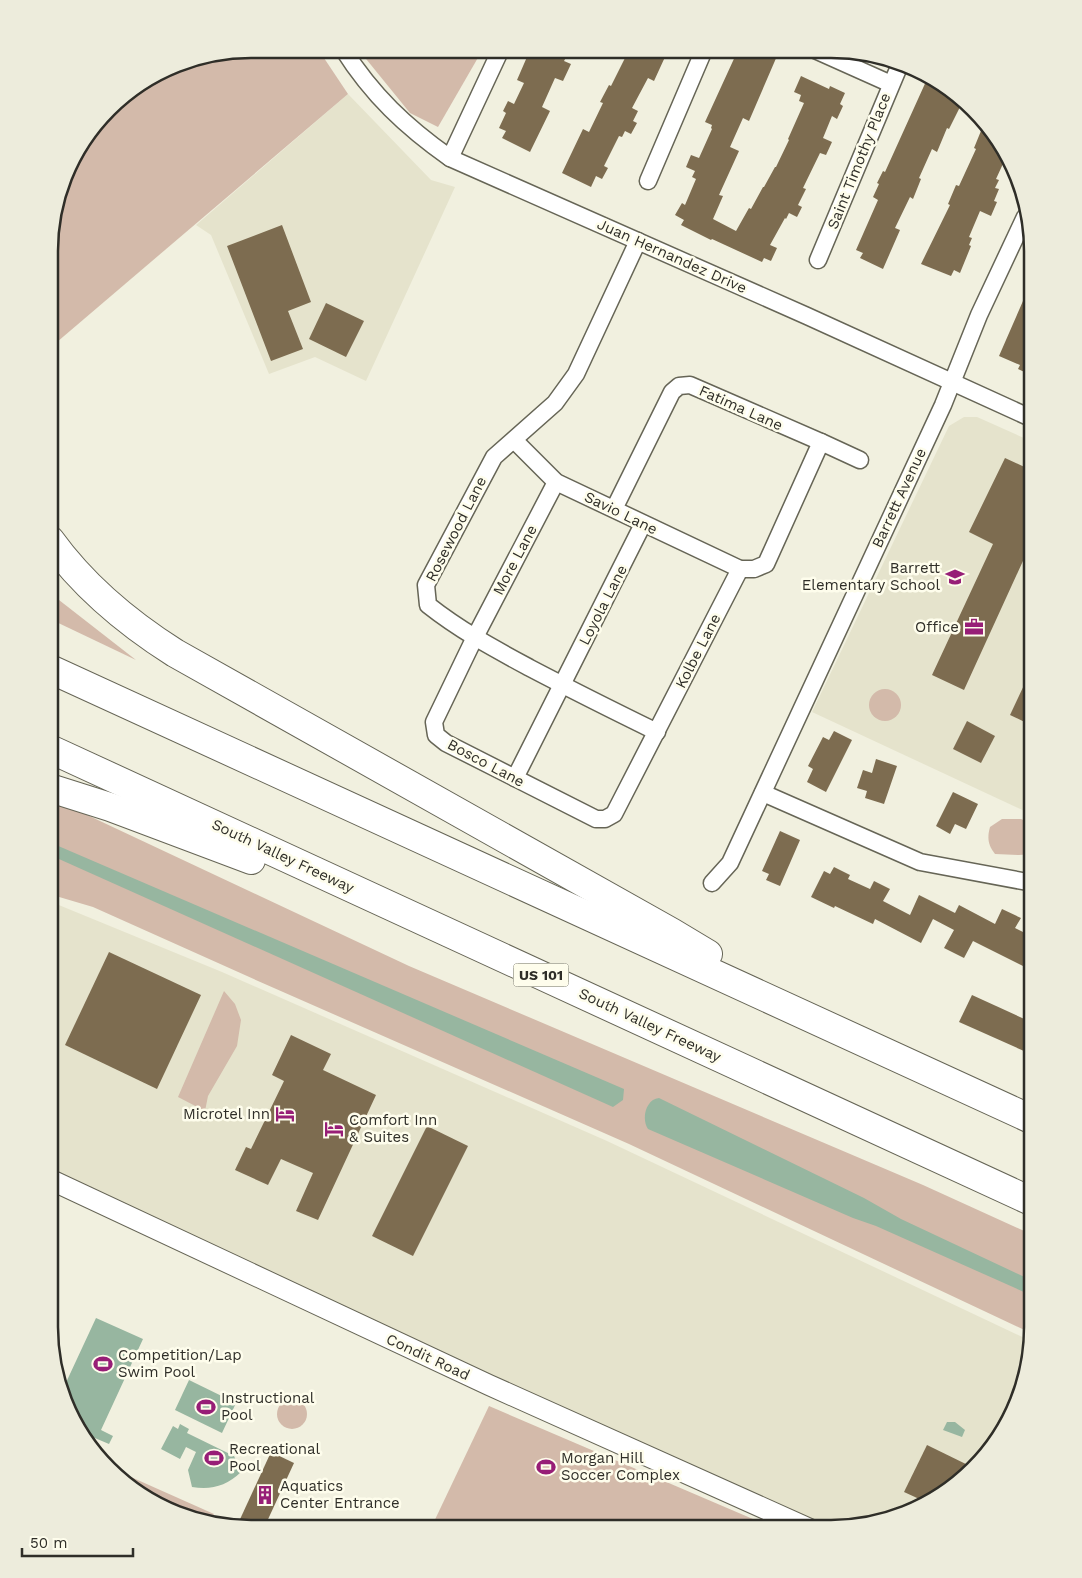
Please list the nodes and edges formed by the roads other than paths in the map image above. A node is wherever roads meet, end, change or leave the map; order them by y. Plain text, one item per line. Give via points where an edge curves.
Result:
1 (349, 58) edge
2 (497, 58) edge
3 (701, 58) edge
4 (833, 58) edge
5 (898, 70) edge
6 (891, 84) junction
7 (450, 158) junction
8 (648, 181) dead end
9 (1022, 222) edge
10 (638, 241) junction
11 (818, 260) dead end
12 (952, 382) junction
13 (1024, 415) edge
14 (514, 440) junction
15 (821, 442) junction
16 (860, 460) dead end
17 (556, 482) junction
18 (614, 509) junction
19 (643, 524) junction
20 (58, 551) edge
21 (740, 569) junction
22 (474, 638) junction
23 (58, 673) edge
24 (562, 685) junction
25 (657, 732) junction
26 (58, 753) edge
27 (515, 778) junction
28 (58, 791) edge
29 (763, 793) junction
30 (605, 819) joint
31 (1024, 881) edge
32 (712, 883) dead end
33 (468, 941) junction
34 (765, 997) junction
35 (1024, 1116) edge
36 (58, 1183) edge
37 (1024, 1198) edge
38 (790, 1520) edge

1 - 7 street, Juan Hernandez Drive via 381,100 422,138
2 - 7 street
3 - 8 street
4 - 6 street
5 - 6 street, Saint Timothy Place
6 - 11 street, Saint Timothy Place
7 - 10 street, Juan Hernandez Drive
9 - 12 street, Barrett Avenue
10 - 12 street, Juan Hernandez Drive
10 - 14 street, Rosewood Lane via 576,374 555,403
12 - 13 street, Juan Hernandez Drive
12 - 29 street, Barrett Avenue
14 - 17 street, Savio Lane
14 - 22 street, Rosewood Lane via 494,457 426,585 428,605
15 - 16 street, Fatima Lane
15 - 18 street, Fatima Lane via 690,385 679,386 672,392
15 - 21 street via 766,564 754,569
17 - 18 street, Savio Lane
17 - 22 street, More Lane
18 - 19 street, Savio Lane
19 - 21 street, Savio Lane
19 - 24 street, Loyola Lane
20 - 34 highway via 93,590 152,639 700,948
21 - 25 street, Kolbe Lane
22 - 24 street, Rosewood Lane
22 - 27 street, Bosco Lane via 434,722 436,735
23 - 34 highway
24 - 25 street, Rosewood Lane
24 - 27 street, Loyola Lane
25 - 30 street, Kolbe Lane via 614,814
26 - 33 highway, South Valley Freeway / US 101
27 - 30 street, Bosco Lane via 596,819
28 - 33 highway
29 - 31 street via 920,862
29 - 32 street, Barrett Avenue via 730,862
33 - 37 highway, South Valley Freeway / US 101
34 - 35 highway
36 - 38 street, Condit Road via 489,1385

